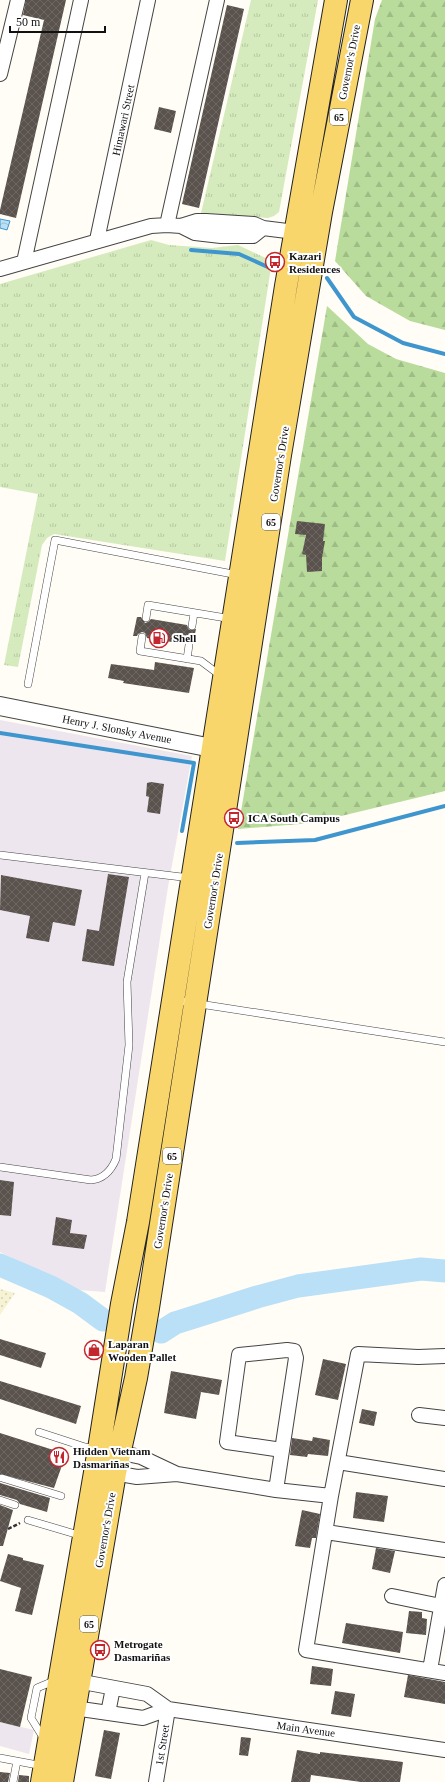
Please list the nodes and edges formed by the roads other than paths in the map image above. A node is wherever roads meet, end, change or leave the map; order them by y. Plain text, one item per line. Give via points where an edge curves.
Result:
1 (18, 0) edge
2 (82, 0) edge
3 (148, 0) edge
4 (217, 0) edge
5 (336, 0) edge
6 (362, 0) edge
7 (0, 74) edge
8 (167, 225) junction
9 (295, 232) junction
10 (317, 235) junction
11 (98, 240) junction
12 (24, 262) junction
13 (0, 269) edge
14 (251, 577) junction
15 (194, 613) junction
16 (146, 618) dead end
17 (244, 621) junction
18 (192, 626) dead end
19 (142, 637) dead end
20 (189, 645) dead end
21 (187, 659) junction
22 (225, 678) junction
23 (28, 684) dead end
24 (0, 706) edge
25 (213, 748) junction
26 (235, 753) junction
27 (0, 855) edge
28 (145, 873) junction
29 (204, 880) junction
30 (174, 1000) junction
31 (196, 1004) junction
32 (445, 1042) edge
33 (0, 1167) edge
34 (445, 1356) edge
35 (419, 1415) dead end
36 (445, 1418) edge
37 (39, 1432) dead end
38 (282, 1450) junction
39 (107, 1461) junction
40 (338, 1462) junction
41 (177, 1474) junction
42 (2, 1478) dead end
43 (445, 1479) edge
44 (276, 1490) junction
45 (61, 1496) dead end
46 (331, 1496) junction
47 (0, 1500) edge
48 (15, 1505) dead end
49 (28, 1520) dead end
50 (326, 1532) junction
51 (94, 1539) junction
52 (445, 1550) edge
53 (445, 1585) edge
54 (392, 1596) dead end
55 (443, 1607) edge
56 (430, 1670) junction
57 (445, 1673) edge
58 (69, 1680) junction
59 (113, 1688) junction
60 (65, 1707) junction
61 (168, 1709) junction
62 (108, 1713) junction
63 (445, 1750) edge
64 (0, 1758) edge
65 (17, 1761) junction
66 (53, 1769) edge
67 (13, 1782) edge
68 (156, 1782) edge

1 - 7 street
2 - 12 street
3 - 11 street, Himawari Street
4 - 8 street
5 - 9 main road, Governor's Drive / 65
6 - 10 main road, Governor's Drive / 65
8 - 9 street via 181,226 202,221 254,224 263,228
8 - 11 street via 151,226
9 - 10 street
9 - 14 main road, Governor's Drive / 65
10 - 14 main road, Governor's Drive / 65 via 280,455
11 - 12 street
12 - 13 street
14 - 17 main road, Governor's Drive / 65
14 - 23 lane via 55,540
15 - 16 lane via 148,605
15 - 17 lane
15 - 18 lane
17 - 22 main road, Governor's Drive / 65
17 - 26 main road, Governor's Drive / 65
19 - 21 lane via 140,651
20 - 21 lane
21 - 22 lane via 201,661
22 - 25 main road, Governor's Drive / 65
24 - 25 street, Henry J. Slonsky Avenue
25 - 26 street, Henry J. Slonsky Avenue
25 - 29 main road, Governor's Drive / 65
26 - 29 main road, Governor's Drive / 65
27 - 28 lane
28 - 29 lane
28 - 33 lane via 127,982 129,1045 114,1166 100,1179 91,1180
29 - 30 main road, Governor's Drive / 65
29 - 31 main road, Governor's Drive / 65
30 - 31 lane
30 - 39 main road, Governor's Drive / 65 via 115,1345
31 - 32 lane
31 - 39 main road, Governor's Drive / 65 via 141,1350
34 - 40 street via 358,1354
35 - 36 street
37 - 39 lane via 85,1447
38 - 38 street via 296,1358 294,1351 239,1355 227,1442
38 - 44 street
39 - 41 street via 137,1477
39 - 41 street via 142,1457
39 - 51 main road, Governor's Drive / 65
40 - 43 street
40 - 46 street
41 - 44 street
42 - 45 lane
44 - 46 street
46 - 50 street
47 - 48 lane
49 - 51 lane
50 - 52 street
50 - 56 street via 306,1650
51 - 58 main road, Governor's Drive / 65
53 - 55 street
54 - 55 street
55 - 56 street
56 - 57 street
58 - 59 street, Main Avenue
58 - 60 main road, Governor's Drive / 65
58 - 66 lane via 37,1688 31,1718
59 - 61 street, Main Avenue via 147,1694
59 - 62 street
60 - 62 street, Main Avenue
60 - 66 main road, Governor's Drive / 65
61 - 62 street, Main Avenue via 143,1718
61 - 63 street, Main Avenue
61 - 68 street, 1st Street
64 - 65 lane
65 - 66 lane
65 - 67 lane

